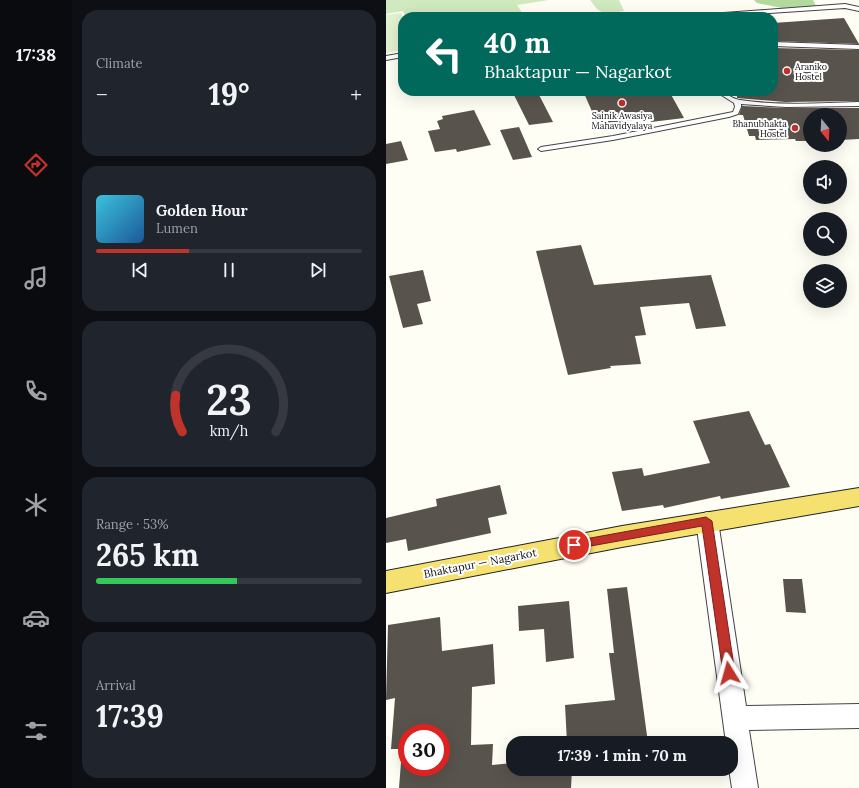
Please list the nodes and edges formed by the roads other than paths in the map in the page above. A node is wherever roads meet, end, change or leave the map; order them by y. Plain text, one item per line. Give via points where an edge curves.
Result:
1 (859, 9) edge
2 (757, 12) edge
3 (778, 44) edge
4 (859, 47) edge
5 (398, 56) edge
6 (386, 58) edge
7 (727, 96) edge
8 (737, 102) junction
9 (859, 104) edge
10 (540, 149) dead end
11 (859, 497) edge
12 (706, 521) junction
13 (386, 582) edge
14 (859, 716) edge
15 (736, 718) junction
16 (745, 788) edge

1 - 2 lane via 845,6
3 - 4 lane
5 - 6 lane
7 - 8 lane
8 - 9 lane via 786,105
8 - 10 lane via 736,113 729,116
11 - 12 main road, Bhaktapur — Nagarkot
12 - 13 main road, Bhaktapur — Nagarkot via 485,561
12 - 15 street
14 - 15 street
15 - 16 street

